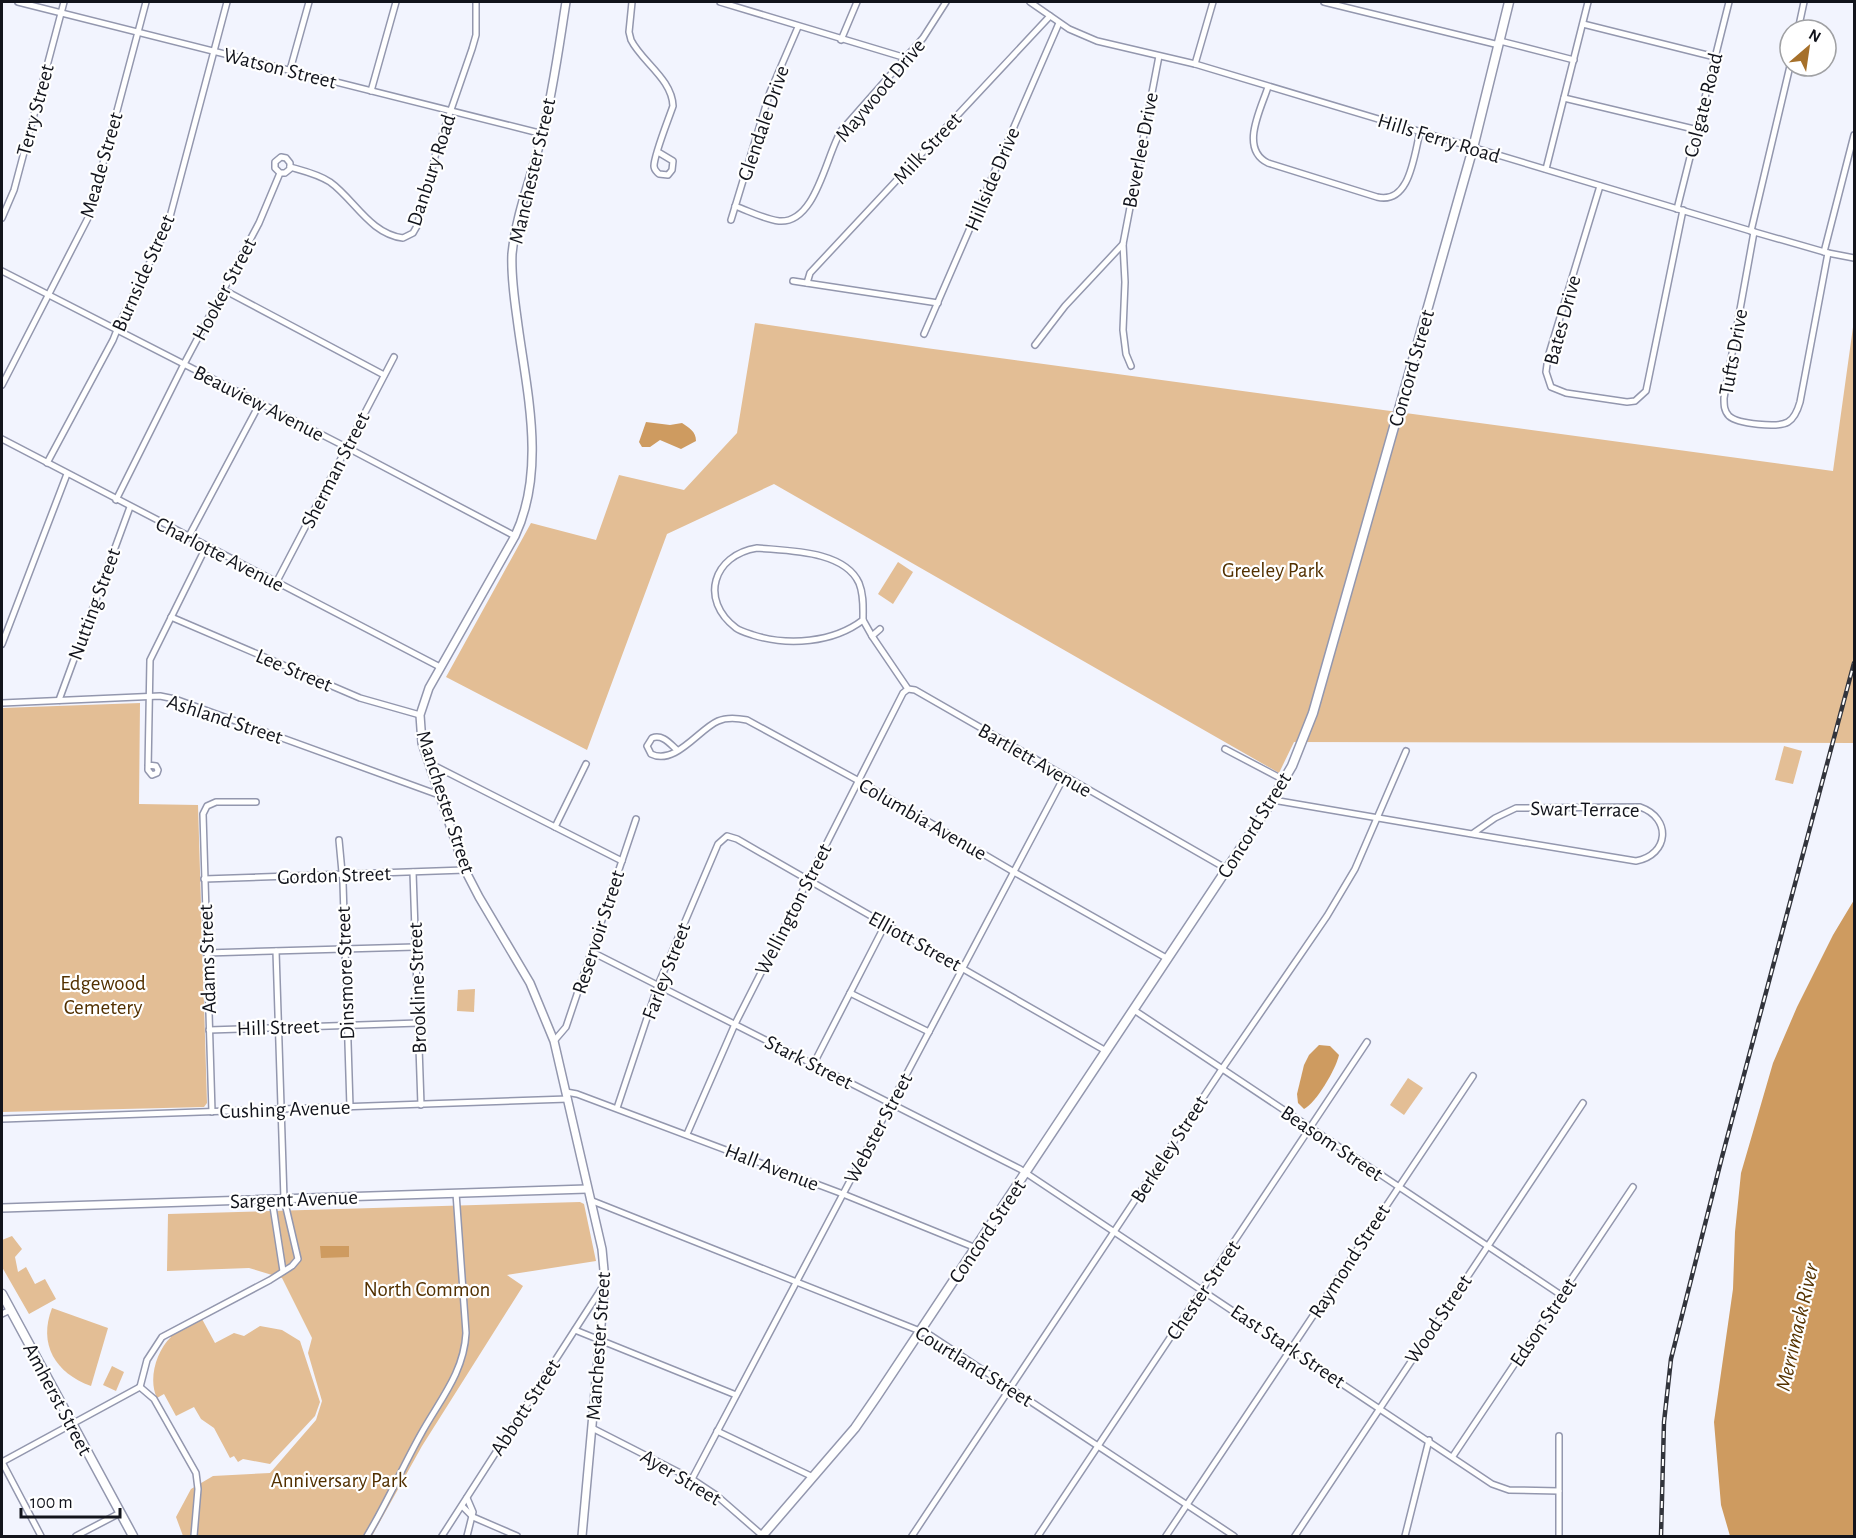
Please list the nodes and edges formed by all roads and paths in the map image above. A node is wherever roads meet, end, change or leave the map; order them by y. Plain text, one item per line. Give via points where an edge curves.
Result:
1 (18, 2) edge
2 (64, 2) edge
3 (146, 2) edge
4 (227, 2) edge
5 (309, 2) edge
6 (396, 2) edge
7 (476, 2) edge
8 (567, 2) edge
9 (632, 2) edge
10 (720, 2) edge
11 (857, 2) edge
12 (945, 2) edge
13 (1030, 2) edge
14 (1213, 2) edge
15 (1324, 2) edge
16 (1509, 2) edge
17 (1588, 2) edge
18 (1729, 2) edge
19 (1804, 2) edge
20 (61, 12) junction
21 (1050, 16) junction
22 (1801, 18) edge
23 (1059, 23) junction
24 (1583, 24) junction
25 (798, 27) junction
26 (138, 32) junction
27 (841, 40) junction
28 (1499, 43) junction
29 (214, 51) junction
30 (1159, 56) junction
31 (1715, 57) junction
32 (906, 58) junction
33 (1574, 60) junction
34 (1195, 64) junction
35 (290, 70) junction
36 (1787, 78) edge
37 (1268, 87) junction
38 (371, 91) junction
39 (1564, 98) junction
40 (451, 111) junction
41 (1698, 130) junction
42 (1420, 132) junction
43 (543, 134) junction
44 (1854, 135) edge
45 (1473, 148) junction
46 (658, 152) junction
47 (290, 167) junction
48 (1546, 170) junction
49 (280, 173) junction
50 (1600, 186) junction
51 (735, 206) junction
52 (1680, 209) junction
53 (2, 218) edge
54 (731, 220) dead end
55 (1753, 231) junction
56 (1123, 244) junction
57 (1826, 252) junction
58 (1854, 258) edge
59 (2, 271) edge
60 (793, 281) dead end
61 (807, 283) junction
62 (224, 290) junction
63 (48, 295) junction
64 (938, 303) junction
65 (117, 330) junction
66 (924, 334) dead end
67 (1035, 345) dead end
68 (394, 357) dead end
69 (184, 364) junction
70 (1131, 366) dead end
71 (384, 375) junction
72 (2, 385) edge
73 (260, 404) junction
74 (2, 439) edge
75 (346, 447) junction
76 (47, 463) junction
77 (67, 474) junction
78 (116, 500) junction
79 (130, 507) junction
80 (515, 536) junction
81 (189, 538) junction
82 (206, 547) junction
83 (276, 583) junction
84 (171, 617) junction
85 (863, 620) junction
86 (880, 629) dead end
87 (872, 636) junction
88 (2, 644) edge
89 (440, 667) junction
90 (908, 689) junction
91 (150, 697) junction
92 (59, 700) junction
93 (2, 703) edge
94 (420, 715) junction
95 (1225, 749) dead end
96 (677, 750) junction
97 (1406, 752) dead end
98 (429, 763) junction
99 (586, 764) dead end
100 (148, 765) dead end
101 (1065, 777) junction
102 (1284, 780) junction
103 (859, 781) junction
104 (440, 795) junction
105 (1273, 800) junction
106 (256, 802) dead end
107 (636, 819) dead end
108 (1377, 819) junction
109 (555, 827) junction
110 (1472, 834) junction
111 (723, 837) joint
112 (339, 840) dead end
113 (622, 861) junction
114 (1227, 869) junction
115 (465, 870) junction
116 (413, 872) junction
117 (1014, 872) junction
118 (342, 874) junction
119 (204, 879) junction
120 (807, 880) junction
121 (885, 925) junction
122 (415, 947) junction
123 (345, 949) junction
124 (276, 951) junction
125 (592, 952) junction
126 (206, 953) junction
127 (1168, 959) junction
128 (963, 968) junction
129 (658, 985) junction
130 (850, 993) junction
131 (1134, 1010) junction
132 (419, 1023) junction
133 (735, 1024) junction
134 (347, 1025) junction
135 (277, 1027) junction
136 (209, 1030) junction
137 (929, 1032) junction
138 (554, 1041) junction
139 (1367, 1042) dead end
140 (1106, 1051) junction
141 (813, 1065) junction
142 (1222, 1069) junction
143 (1473, 1076) dead end
144 (567, 1096) junction
145 (1584, 1102) dead end
146 (891, 1104) junction
147 (421, 1105) junction
148 (350, 1107) junction
149 (617, 1108) junction
150 (281, 1109) junction
151 (212, 1112) junction
152 (2, 1119) edge
153 (1310, 1128) junction
154 (687, 1134) junction
155 (1026, 1173) junction
156 (1398, 1186) junction
157 (1633, 1187) dead end
158 (587, 1189) junction
159 (456, 1193) junction
160 (843, 1194) junction
161 (284, 1199) junction
162 (272, 1200) junction
163 (590, 1200) junction
164 (2, 1208) edge
165 (1115, 1231) junction
166 (1487, 1245) junction
167 (976, 1248) junction
168 (283, 1271) junction
169 (605, 1281) junction
170 (797, 1281) junction
171 (1203, 1290) junction
172 (2, 1294) edge
173 (1561, 1295) junction
174 (6, 1312) edge
175 (575, 1330) junction
176 (921, 1331) junction
177 (600, 1340) junction
178 (1292, 1349) junction
179 (140, 1387) junction
180 (1010, 1388) junction
181 (736, 1395) junction
182 (1379, 1407) junction
183 (72, 1425) junction
184 (592, 1428) junction
185 (717, 1431) junction
186 (1559, 1436) dead end
187 (1429, 1440) junction
188 (1099, 1446) junction
189 (1453, 1456) junction
190 (2, 1462) edge
191 (813, 1477) junction
192 (692, 1479) junction
193 (1559, 1491) junction
194 (467, 1498) junction
195 (1187, 1505) junction
196 (462, 1506) junction
197 (120, 1513) junction
198 (472, 1517) junction
199 (41, 1536) edge
200 (76, 1536) edge
201 (133, 1536) edge
202 (194, 1536) edge
203 (367, 1536) edge
204 (442, 1536) edge
205 (467, 1536) edge
206 (517, 1536) edge
207 (582, 1536) edge
208 (763, 1536) edge
209 (912, 1536) edge
210 (1038, 1536) edge
211 (1166, 1536) edge
212 (1234, 1536) edge
213 (1295, 1536) edge
214 (1405, 1536) edge
215 (1559, 1536) edge

1 - 20 street, Watson Street
2 - 20 street, Terry Street
3 - 26 street, Meade Street
4 - 29 street, Burnside Street
5 - 35 street
6 - 38 street
7 - 40 street, Danbury Road via 474,42
8 - 43 street, Manchester Street
9 - 46 street via 631,40 673,98
10 - 25 street
11 - 27 street
12 - 32 street, Maywood Drive via 932,26
13 - 21 street, Hills Ferry Road
14 - 34 street
15 - 28 street
16 - 28 main road, Concord Street
17 - 24 street
18 - 31 street, Colgate Road
19 - 22 street
20 - 26 street, Watson Street
20 - 53 street, Terry Street via 14,190
21 - 23 street, Hills Ferry Road
21 - 61 street, Milk Street via 810,273
23 - 30 street, Hills Ferry Road via 1097,41
23 - 64 street, Hillside Drive
24 - 31 street
24 - 33 street
25 - 27 street
25 - 51 street, Glendale Drive via 770,92
26 - 29 street, Watson Street
26 - 63 street, Meade Street via 89,216
27 - 32 street
28 - 33 street
28 - 45 main road, Concord Street
29 - 35 street, Watson Street
29 - 65 street, Burnside Street via 167,228
30 - 34 street, Hills Ferry Road
30 - 56 street, Beverlee Drive
31 - 41 street, Colgate Road
32 - 51 street, Maywood Drive via 841,131 817,189 800,214 778,220
33 - 39 street
34 - 37 street, Hills Ferry Road
35 - 38 street, Watson Street
36 - 55 street
37 - 42 street, Hills Ferry Road
37 - 42 street via 1253,138 1259,158 1377,197 1390,197 1401,191
38 - 40 street, Watson Street
39 - 41 street
39 - 48 street
40 - 43 street, Watson Street
40 - 47 street, Danbury Road via 417,226 407,236 395,236 380,228 328,181
41 - 52 street, Colgate Road
42 - 45 street, Hills Ferry Road
43 - 80 street, Manchester Street via 519,216 513,254 533,471 528,501
44 - 57 street
45 - 48 street, Hills Ferry Road
45 - 102 main road, Concord Street via 1313,713
46 - 46 street via 673,161 668,175 655,169
47 - 49 street
47 - 49 street, Hooker Street via 287,159 279,158 274,165
48 - 50 street, Hills Ferry Road
49 - 62 street, Hooker Street via 260,223
50 - 52 street, Hills Ferry Road
50 - 52 street, Bates Drive via 1548,357 1546,372 1551,387 1566,393 1627,402 1635,401 1646,390
51 - 54 street, Glendale Drive
52 - 55 street, Hills Ferry Road
55 - 57 street, Hills Ferry Road
55 - 57 street, Tufts Drive via 1724,398 1727,414 1742,421 1772,425 1794,417 1800,402
56 - 67 street via 1065,306
56 - 70 street, Beverlee Drive via 1123,330
57 - 58 street, Hills Ferry Road
59 - 63 street, Beauview Avenue
60 - 61 street
61 - 64 street
62 - 69 street, Hooker Street
62 - 71 street
63 - 65 street, Beauview Avenue
63 - 72 street, Meade Street
64 - 66 street, Hillside Drive
65 - 69 street, Beauview Avenue
65 - 76 street, Burnside Street
68 - 71 street, Sherman Street
69 - 73 street, Beauview Avenue
69 - 78 street, Hooker Street
71 - 75 street, Sherman Street
73 - 75 street, Beauview Avenue
73 - 81 street
74 - 76 street, Charlotte Avenue
75 - 80 street, Beauview Avenue
75 - 83 street, Sherman Street
76 - 77 street, Charlotte Avenue
77 - 78 street, Charlotte Avenue
77 - 88 street
78 - 79 street, Charlotte Avenue
79 - 81 street, Charlotte Avenue
79 - 92 street, Nutting Street
80 - 89 street, Manchester Street
81 - 82 street, Charlotte Avenue
82 - 83 street, Charlotte Avenue
82 - 84 street
83 - 89 street, Charlotte Avenue
84 - 91 street via 150,660
84 - 94 street, Lee Street via 351,694
85 - 85 street via 859,582 849,569 817,554 745,550 725,562 713,588 719,610 728,621 738,630 767,639 813,640 850,629
85 - 87 street
86 - 87 street
87 - 90 street
89 - 94 street, Manchester Street
90 - 101 street, Bartlett Avenue
90 - 103 street, Wellington Street
91 - 92 street, Ashland Street
91 - 100 street
91 - 104 street, Ashland Street via 183,700
92 - 93 street, Ashland Street
94 - 98 street, Manchester Street via 420,733
95 - 102 street
96 - 96 street via 657,757 647,746 658,736
96 - 103 street, Columbia Avenue via 718,721 739,719 754,723
97 - 108 street, Berkeley Street
98 - 104 street, Manchester Street
98 - 109 street
99 - 109 street
101 - 114 street, Bartlett Avenue
101 - 117 street, Webster Street
102 - 105 main road, Concord Street
103 - 117 street, Columbia Avenue
103 - 120 street, Wellington Street
104 - 115 street, Manchester Street
105 - 108 street, Swart Terrace
105 - 114 main road, Concord Street
106 - 119 street, Adams Street via 216,802 204,810
107 - 113 street, Reservoir Street
108 - 110 street, Swart Terrace
108 - 142 street, Berkeley Street via 1355,869 1327,916
109 - 113 street
110 - 110 street, Swart Terrace via 1509,810 1524,808 1640,807 1656,816 1663,832 1653,855 1636,861
111 - 120 street, Elliott Street via 737,839
111 - 129 street, Farley Street
112 - 118 street, Dinsmore Street
113 - 125 street, Reservoir Street
114 - 127 main road, Concord Street
115 - 116 street, Gordon Street
115 - 138 street, Manchester Street via 520,962
116 - 118 street, Gordon Street
116 - 122 street, Brookline Street
117 - 127 street, Columbia Avenue
117 - 128 street, Webster Street
118 - 119 street, Gordon Street
118 - 123 street, Dinsmore Street
119 - 126 street, Adams Street
120 - 121 street, Elliott Street
120 - 133 street, Wellington Street
121 - 128 street, Elliott Street
121 - 130 street
122 - 123 street
122 - 132 street, Brookline Street
123 - 124 street
123 - 134 street, Dinsmore Street
124 - 126 street
124 - 135 street
125 - 129 street, Stark Street
125 - 138 street, Reservoir Street via 566,1027
126 - 136 street, Adams Street
127 - 131 main road, Concord Street
128 - 137 street, Webster Street
128 - 140 street, Elliott Street
129 - 133 street, Stark Street
129 - 149 street, Farley Street
130 - 137 street
130 - 141 street
131 - 140 main road, Concord Street
131 - 142 street, Beasom Street
132 - 134 street, Hill Street
132 - 147 street, Brookline Street
133 - 141 street, Stark Street
133 - 154 street, Wellington Street
134 - 135 street, Hill Street
134 - 148 street, Dinsmore Street
135 - 136 street, Hill Street
135 - 150 street
136 - 151 street, Adams Street
137 - 146 street, Webster Street
138 - 144 street, Manchester Street
139 - 153 street, Chester Street
140 - 155 main road, Concord Street
141 - 146 street, Stark Street
142 - 153 street, Beasom Street
142 - 165 street, Berkeley Street
143 - 156 street, Raymond Street
144 - 147 street, Cushing Avenue
144 - 149 street, Hall Avenue via 577,1094
144 - 158 street, Manchester Street
145 - 166 street, Wood Street
146 - 155 street, Stark Street
146 - 160 street, Webster Street
147 - 148 street, Cushing Avenue
148 - 150 street, Cushing Avenue
149 - 154 street, Hall Avenue
150 - 151 street, Cushing Avenue
150 - 161 street
151 - 152 street, Cushing Avenue
153 - 156 street, Beasom Street
153 - 171 street, Chester Street
154 - 160 street, Hall Avenue
155 - 165 street, East Stark Street
155 - 167 main road, Concord Street
156 - 166 street, Beasom Street
156 - 178 street, Raymond Street
157 - 173 street, Edson Street
158 - 159 street, Sargent Avenue
158 - 163 street, Manchester Street
159 - 161 street, Sargent Avenue
159 - 203 street via 464,1351 453,1382
160 - 167 street, Hall Avenue
160 - 170 street, Webster Street
161 - 162 street, Sargent Avenue
161 - 168 street via 298,1255 296,1263
162 - 164 street, Sargent Avenue
162 - 168 street
163 - 169 street, Manchester Street
163 - 170 street, Courtland Street
165 - 171 street, East Stark Street
165 - 180 street, Berkeley Street
166 - 173 street, Beasom Street
166 - 182 street, Wood Street
167 - 176 main road, Concord Street
168 - 179 street via 162,1337 147,1360
169 - 175 street, Abbott Street
169 - 177 street, Manchester Street
170 - 176 street, Courtland Street
170 - 181 street, Webster Street
171 - 178 street, East Stark Street
171 - 188 street, Chester Street
172 - 174 main road, Amherst Street
173 - 189 street, Edson Street
174 - 183 main road, Amherst Street
175 - 177 street
175 - 194 street, Abbott Street
176 - 180 street, Courtland Street
176 - 191 main road, Concord Street via 864,1416
177 - 181 street
177 - 184 street, Manchester Street
178 - 182 street, East Stark Street
178 - 195 street, Raymond Street
179 - 183 street
179 - 202 street via 154,1399 196,1473
180 - 188 street, Courtland Street
180 - 209 street, Berkeley Street
181 - 185 street, Webster Street
182 - 187 street, East Stark Street
182 - 213 street, Wood Street
183 - 190 street
183 - 197 main road, Amherst Street
184 - 192 street, Ayer Street
184 - 207 street, Manchester Street
185 - 191 street
185 - 192 street, Webster Street
186 - 193 street
187 - 189 street, East Stark Street
187 - 214 street
188 - 195 street, Courtland Street
188 - 210 street, Chester Street
189 - 193 street, East Stark Street via 1500,1487
190 - 199 street
191 - 208 main road, Concord Street
192 - 208 street, Ayer Street
193 - 215 street
194 - 196 street, Abbott Street
194 - 198 street via 473,1508
195 - 211 street, Raymond Street
195 - 212 street, Courtland Street
196 - 198 street
196 - 204 street, Abbott Street
197 - 200 street
197 - 201 main road, Amherst Street
198 - 205 street
198 - 206 street

